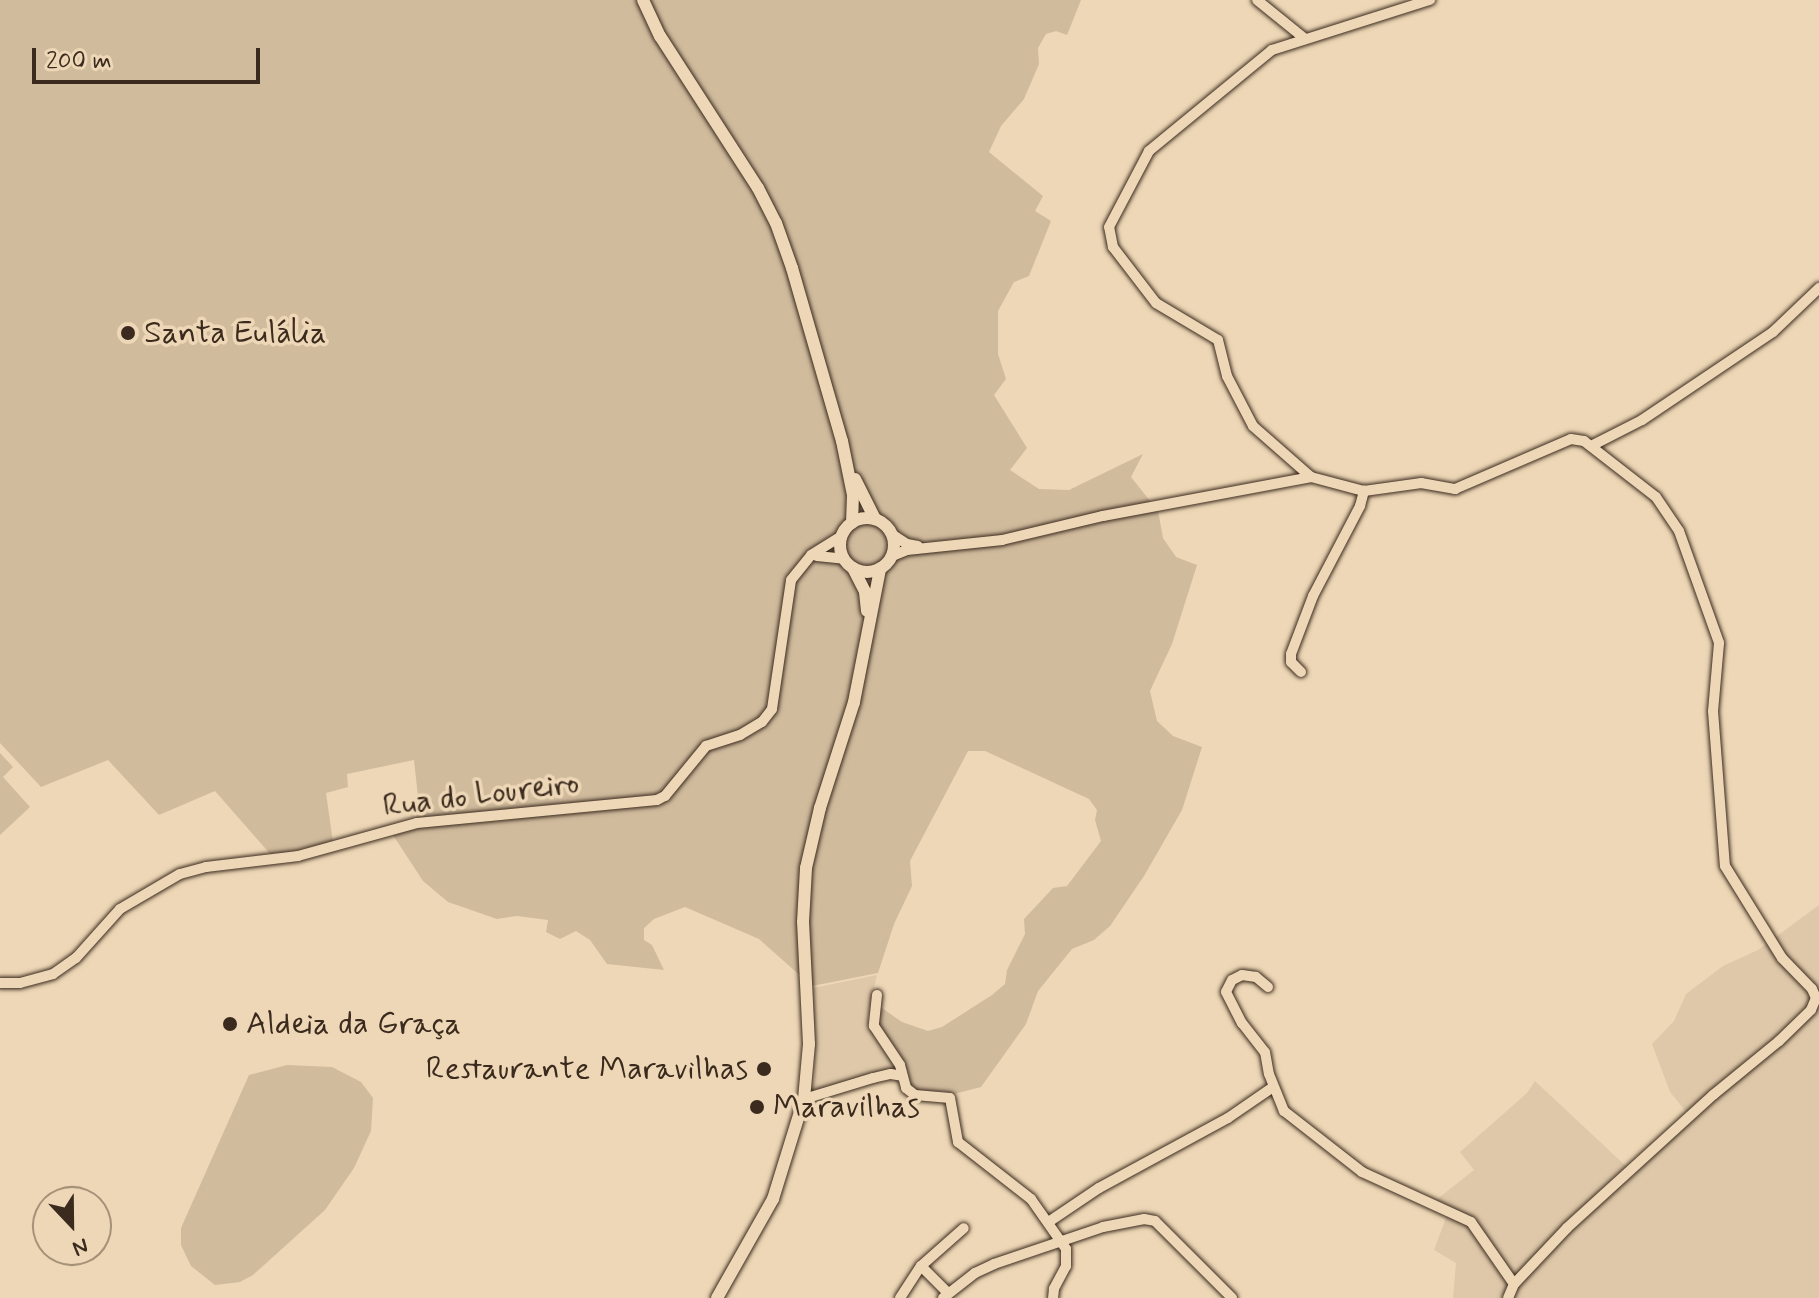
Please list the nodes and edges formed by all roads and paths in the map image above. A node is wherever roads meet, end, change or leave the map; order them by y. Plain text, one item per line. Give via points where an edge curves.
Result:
1 (643, 0) edge
2 (1257, 0) edge
3 (1430, 0) edge
4 (1304, 38) junction
5 (1819, 288) edge
6 (842, 441) junction
7 (1591, 446) junction
8 (1311, 477) junction
9 (1364, 491) junction
10 (875, 519) junction
11 (852, 523) junction
12 (893, 535) junction
13 (841, 536) junction
14 (928, 547) junction
15 (892, 556) junction
16 (804, 561) junction
17 (848, 564) junction
18 (880, 569) junction
19 (868, 630) junction
20 (1301, 672) dead end
21 (0, 983) edge
22 (1268, 987) dead end
23 (877, 995) dead end
24 (902, 1076) junction
25 (1273, 1087) junction
26 (804, 1099) junction
27 (1050, 1221) junction
28 (964, 1228) dead end
29 (1061, 1240) junction
30 (921, 1266) junction
31 (1514, 1284) junction
32 (945, 1296) edge
33 (717, 1298) edge
34 (900, 1298) edge
35 (1053, 1298) edge
36 (1232, 1298) edge
37 (1508, 1298) edge

1 - 6 main road via 776,223
2 - 4 street
3 - 4 street
4 - 8 street via 1272,50 1149,151 1108,234 1164,310 1218,340 1227,376 1253,426
5 - 7 street via 1773,332 1642,420
6 - 10 main road
6 - 11 main road via 853,495
7 - 9 street via 1584,441 1558,442 1455,489 1421,483
7 - 31 street via 1656,497 1679,531 1719,643 1713,711 1725,866 1782,958 1816,998 1811,1010 1779,1041 1577,1219
8 - 9 street
8 - 14 street via 1002,540
9 - 20 street via 1295,644 1291,662
10 - 11 main road
10 - 12 main road
11 - 13 main road
12 - 14 street
12 - 15 main road
13 - 16 street
13 - 17 main road
14 - 15 street
15 - 18 main road
16 - 17 street via 826,555
16 - 21 street, Rua do Loureiro via 791,580 772,709 740,735 706,746 665,796 417,823 298,856 180,874 120,909 76,958 53,974
17 - 18 main road via 866,572
17 - 19 main road via 865,592
18 - 19 main road
19 - 26 main road via 854,702 806,868 809,1044
22 - 25 street via 1256,977 1242,975 1226,992 1265,1052
23 - 24 street via 874,1026
24 - 26 street via 873,1078
24 - 27 street via 915,1095 950,1098 958,1142 1014,1184
25 - 27 street
25 - 31 street via 1284,1111 1362,1172 1471,1222
26 - 33 main road via 773,1199
27 - 29 street
28 - 30 street
29 - 32 street via 984,1268
29 - 35 street via 1069,1256
29 - 36 street via 1125,1222 1155,1221
30 - 32 street
30 - 34 street
31 - 37 street

